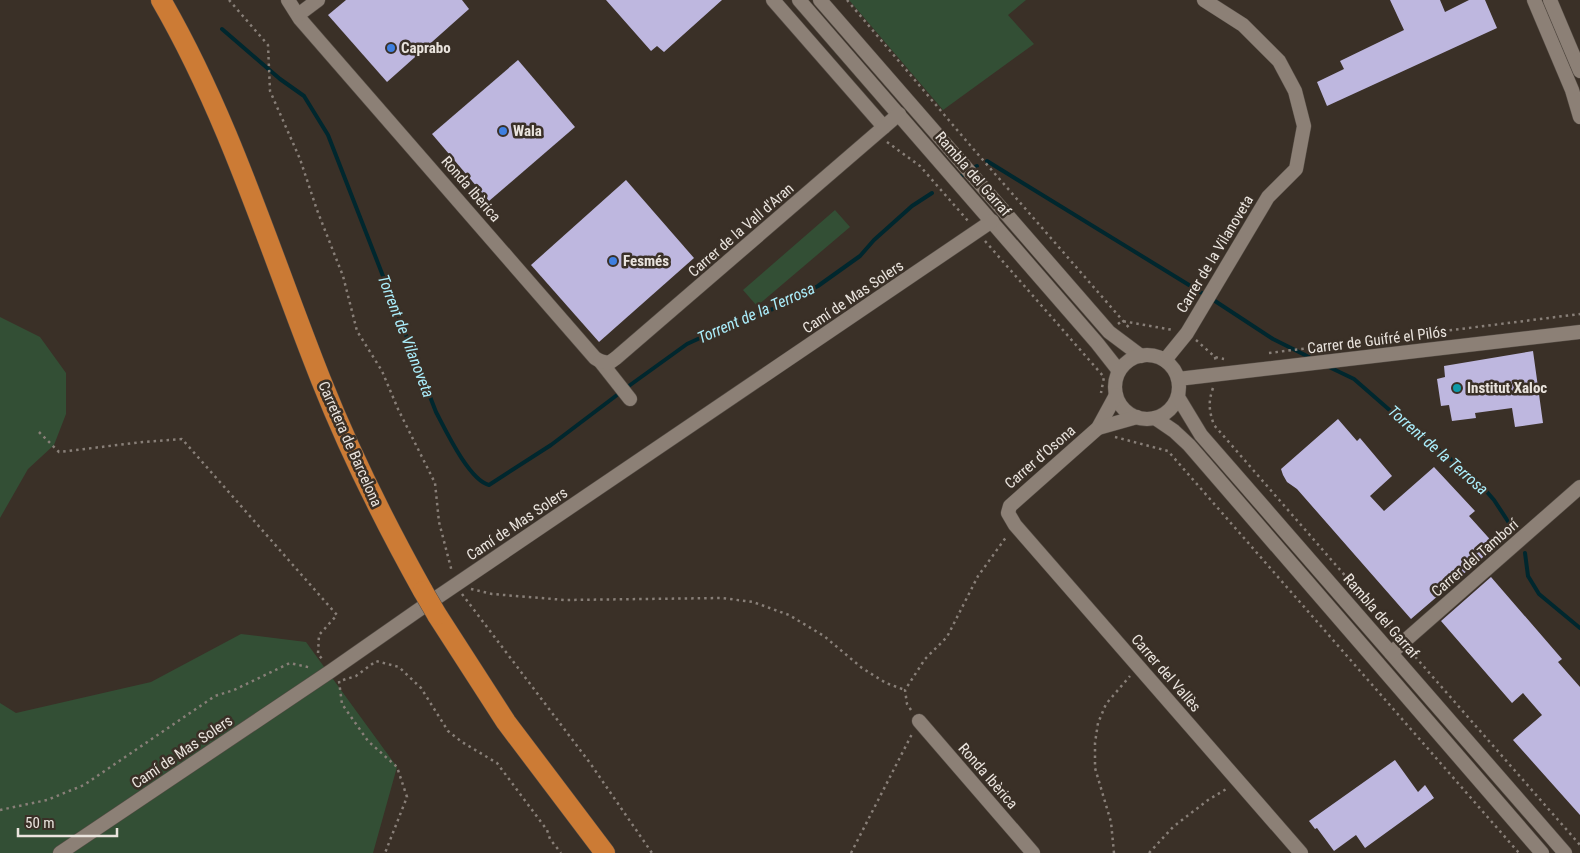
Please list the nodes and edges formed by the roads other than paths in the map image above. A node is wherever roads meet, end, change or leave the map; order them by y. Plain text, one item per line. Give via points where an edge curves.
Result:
1 (161, 0) edge
2 (288, 0) edge
3 (318, 0) edge
4 (773, 0) edge
5 (799, 0) edge
6 (820, 0) edge
7 (1204, 0) edge
8 (1534, 0) edge
9 (1550, 0) edge
10 (298, 16) junction
11 (1580, 71) edge
12 (899, 114) junction
13 (1580, 117) edge
14 (884, 127) junction
15 (992, 222) junction
16 (1580, 332) edge
17 (1141, 356) junction
18 (1165, 360) junction
19 (600, 361) junction
20 (1119, 372) junction
21 (1178, 379) junction
22 (1116, 395) junction
23 (1178, 397) junction
24 (630, 399) dead end
25 (1137, 418) junction
26 (1155, 418) junction
27 (1098, 428) junction
28 (1580, 487) edge
29 (1011, 519) joint
30 (1391, 653) junction
31 (918, 721) road end
32 (60, 853) edge
33 (605, 853) edge
34 (1033, 853) edge
35 (1301, 853) edge
36 (1542, 853) edge
37 (1565, 853) edge

1 - 33 highway, Carretera de Barcelona, bridge via 194,60 227,136 341,429 392,535 422,591 506,722
2 - 10 street, Ronda Ibèrica
3 - 10 street
4 - 14 street
5 - 12 street, Rambla del Garraf
6 - 17 street, Rambla del Garraf via 1109,332
7 - 18 street, Carrer de la Vilanoveta via 1243,25 1279,61 1295,91 1304,126 1296,170 1268,197 1187,333
8 - 13 street
9 - 11 street
10 - 19 street, Ronda Ibèrica
12 - 14 street, Carrer de la Vall d'Aran
12 - 15 street, Rambla del Garraf
14 - 19 street, Carrer de la Vall d'Aran via 616,358 609,363
15 - 20 street, Rambla del Garraf
15 - 32 street, Camí de Mas Solers via 455,585 335,676
16 - 21 street, Carrer de Guifré el Pilós
17 - 18 street, Rambla del Garraf
17 - 20 street via 1128,361
18 - 21 street
19 - 24 street, Ronda Ibèrica
20 - 22 street
21 - 23 street
22 - 25 street via 1124,409
22 - 27 street, Carrer d'Osona
23 - 26 street via 1169,411
23 - 30 street, Rambla del Garraf via 1201,435
25 - 26 street
25 - 27 street, Carrer d'Osona
26 - 36 street via 1188,445
27 - 29 street, Carrer d'Osona via 1010,506
28 - 30 street, Carrer del Tamborí
29 - 35 street, Carrer del Vallès
30 - 37 street, Rambla del Garraf
31 - 34 street, Ronda Ibèrica

